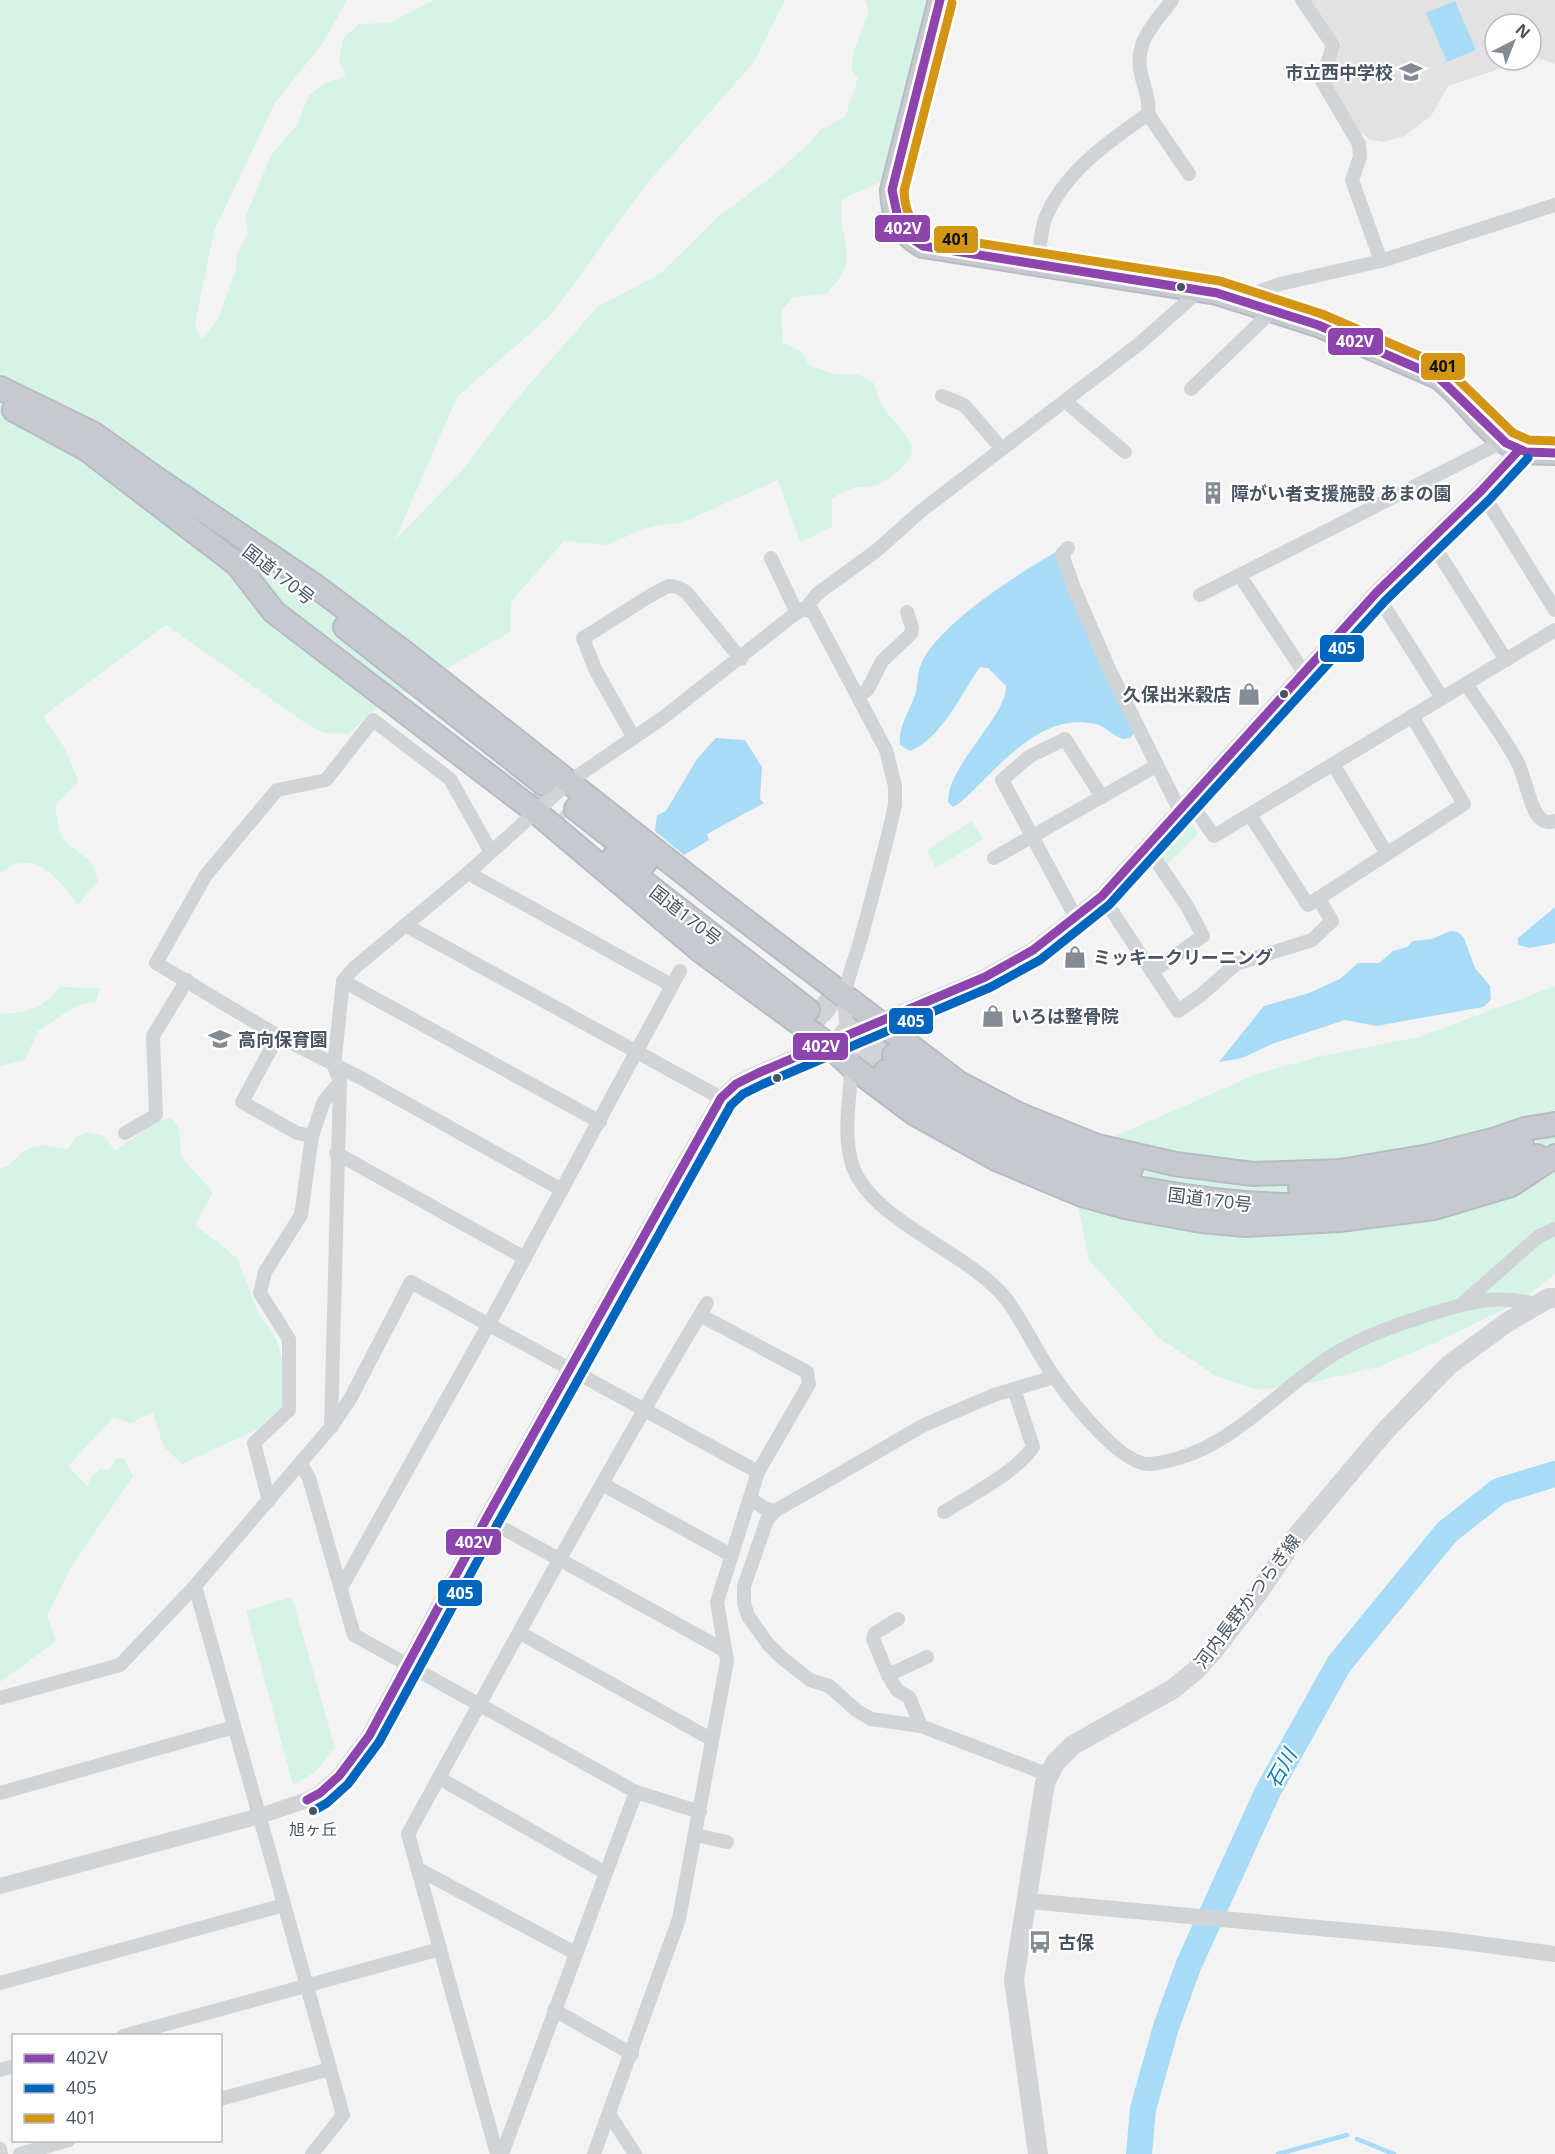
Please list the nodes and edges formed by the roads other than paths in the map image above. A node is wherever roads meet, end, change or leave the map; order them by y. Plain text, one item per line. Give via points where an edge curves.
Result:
1 (940, 0) edge
2 (1172, 0) edge
3 (1302, 0) edge
4 (1148, 114) junction
5 (1189, 174) dead end
6 (1555, 205) edge
7 (1381, 261) junction
8 (1038, 265) junction
9 (1200, 290) junction
10 (1238, 299) junction
11 (1272, 311) junction
12 (0, 388) edge
13 (1191, 389) dead end
14 (942, 396) dead end
15 (1066, 402) junction
16 (0, 405) edge
17 (1512, 446) junction
18 (1002, 449) junction
19 (1125, 452) dead end
20 (1555, 453) edge
21 (163, 483) junction
22 (1481, 491) junction
23 (1431, 541) junction
24 (1068, 548) dead end
25 (771, 558) dead end
26 (1239, 576) junction
27 (1376, 593) junction
28 (1200, 595) dead end
29 (801, 610) junction
30 (1555, 610) edge
31 (907, 612) dead end
32 (1555, 630) edge
33 (741, 659) junction
34 (1506, 660) junction
35 (1305, 674) junction
36 (1466, 684) junction
37 (858, 698) junction
38 (1442, 698) junction
39 (1412, 716) junction
40 (634, 738) junction
41 (1333, 764) junction
42 (1156, 766) junction
43 (570, 781) junction
44 (537, 797) junction
45 (1102, 797) junction
46 (1184, 806) junction
47 (570, 814) tunnel mouth
48 (1250, 815) junction
49 (1555, 821) edge
50 (1031, 838) junction
51 (1147, 847) junction
52 (491, 852) junction
53 (1387, 854) junction
54 (994, 858) dead end
55 (468, 873) junction
56 (1102, 896) junction
57 (1318, 898) junction
58 (1076, 918) junction
59 (405, 925) junction
60 (680, 970) dead end
61 (1152, 972) junction
62 (187, 980) junction
63 (343, 981) junction
64 (671, 985) junction
65 (845, 997) junction
66 (813, 1004) tunnel mouth
67 (878, 1022) junction
68 (848, 1035) junction
69 (278, 1036) junction
70 (826, 1043) junction
71 (636, 1054) junction
72 (334, 1066) junction
73 (852, 1066) junction
74 (340, 1082) junction
75 (721, 1098) junction
76 (600, 1122) junction
77 (1555, 1124) edge
78 (1555, 1131) edge
79 (125, 1133) dead end
80 (312, 1136) junction
81 (1555, 1148) edge
82 (336, 1153) junction
83 (1555, 1156) edge
84 (562, 1190) junction
85 (1555, 1229) edge
86 (525, 1258) junction
87 (1546, 1301) edge
88 (1461, 1305) junction
89 (489, 1324) junction
90 (570, 1368) junction
91 (1054, 1377) junction
92 (1014, 1389) junction
93 (642, 1411) junction
94 (331, 1426) junction
95 (301, 1464) junction
96 (758, 1472) junction
97 (603, 1485) junction
98 (751, 1499) junction
99 (269, 1501) junction
100 (775, 1511) junction
101 (944, 1512) dead end
102 (486, 1519) junction
103 (731, 1555) junction
104 (561, 1560) junction
105 (195, 1586) junction
106 (342, 1586) junction
107 (898, 1619) dead end
108 (520, 1633) junction
109 (724, 1650) junction
110 (927, 1657) dead end
111 (406, 1664) junction
112 (888, 1675) junction
113 (0, 1698) edge
114 (480, 1704) junction
115 (921, 1726) junction
116 (234, 1727) junction
117 (711, 1739) junction
118 (1049, 1775) junction
119 (439, 1778) junction
120 (636, 1792) junction
121 (0, 1793) edge
122 (700, 1812) junction
123 (260, 1816) junction
124 (696, 1836) junction
125 (727, 1842) dead end
126 (418, 1869) junction
127 (604, 1872) junction
128 (0, 1886) edge
129 (1028, 1901) junction
130 (284, 1905) junction
131 (440, 1949) junction
132 (575, 1953) junction
133 (1555, 1954) edge
134 (0, 1983) edge
135 (306, 1985) junction
136 (554, 2010) junction
137 (130, 2034) edge
138 (632, 2054) junction
139 (330, 2069) junction
140 (222, 2098) edge
141 (609, 2114) junction
142 (62, 2142) edge
143 (0, 2149) edge
144 (1, 2154) edge
145 (20, 2154) edge
146 (312, 2154) edge
147 (497, 2154) edge
148 (502, 2154) edge
149 (594, 2154) edge
150 (635, 2154) edge
151 (1038, 2154) edge

1 - 8 highway via 892,190 897,224 907,238 922,246
2 - 4 street via 1139,48 1137,63
3 - 7 street via 1333,45 1322,81 1359,144 1360,157 1352,180
4 - 5 street
4 - 8 street via 1079,168 1053,201 1044,222
6 - 7 street
7 - 10 street via 1272,286
8 - 9 highway
9 - 10 highway
9 - 15 street
10 - 11 highway
11 - 13 street
11 - 17 highway via 1318,325 1438,377
12 - 21 highway, 国道170号 via 94,434
14 - 18 street via 964,405
15 - 18 street
15 - 19 street
16 - 44 highway, 国道170号 via 86,449 236,563 274,612
17 - 20 highway
17 - 22 street
17 - 26 street
18 - 29 street
21 - 43 highway via 314,585
21 - 44 highway, 国道170号
22 - 23 street
22 - 30 street
23 - 27 street
23 - 34 street
24 - 42 street via 1062,554 1081,605
25 - 29 street
26 - 28 street
26 - 35 street
27 - 35 street
27 - 38 street
29 - 33 street
29 - 37 street via 813,612
31 - 37 street via 910,634 882,661
32 - 34 street
33 - 40 street
33 - 40 street via 687,593 675,587 657,590 638,606 583,638
34 - 36 street
35 - 46 street
36 - 38 street
36 - 49 street via 1516,761 1535,812 1541,820
37 - 65 street via 892,768 895,805
38 - 39 street
39 - 41 street
39 - 53 street via 1464,804
40 - 43 street
41 - 48 street
41 - 53 street
42 - 45 street
42 - 46 street
43 - 44 street
43 - 65 highway
44 - 52 street
44 - 70 highway via 702,952
45 - 50 street
45 - 50 street via 1065,739 1030,756 1002,780
46 - 48 street via 1214,836
46 - 51 street
47 - 66 highway, 国道170号
48 - 57 street via 1308,905
50 - 54 street
50 - 58 street
51 - 56 street
51 - 61 street via 1203,936
52 - 55 street
52 - 62 street via 450,779 373,720 326,780 277,790 206,875 156,963
53 - 57 street
55 - 59 street
55 - 64 street
56 - 58 street
56 - 61 street
57 - 61 street via 1332,921 1318,936 1236,964 1178,1011
58 - 67 street via 986,977
59 - 63 street
59 - 71 street
60 - 64 street
62 - 69 street
62 - 79 street via 153,1036 156,1115
63 - 72 street
63 - 76 street
64 - 71 street
65 - 67 highway
65 - 68 street
67 - 68 street
67 - 77 highway via 959,1083 1018,1114 1097,1146 1175,1164 1253,1174 1340,1171 1429,1156
68 - 70 street
68 - 73 street
69 - 72 street
69 - 80 street via 242,1102 297,1133
70 - 73 highway
70 - 75 street via 736,1084
71 - 75 street
71 - 76 street
72 - 74 street
72 - 84 street via 363,1078
73 - 83 highway via 923,1118 1039,1179 1114,1204 1201,1221 1246,1225 1339,1220 1434,1208 1511,1185
73 - 91 street via 846,1131 852,1166 864,1188 1005,1297
74 - 80 street via 324,1101
74 - 82 street
75 - 90 street
76 - 84 street
78 - 81 highway, 国道170号 via 1501,1154 1426,1176 1339,1187 1251,1189 1090,1161 1011,1130 890,1063 945,1112 1049,1165 1090,1180 1250,1205 1340,1206 1432,1191 1506,1169
80 - 99 street via 301,1215 265,1272 260,1293 289,1339 289,1410 254,1443
82 - 86 street
82 - 94 street
84 - 86 street
85 - 88 street via 1539,1236
86 - 89 street
87 - 88 street via 1502,1297
87 - 118 main road, 河内長野かつらぎ線 via 1506,1323 1449,1365 1386,1430 1295,1538 1258,1593 1195,1671 1173,1689 1073,1745 1055,1762
88 - 91 street via 1374,1333 1309,1372 1212,1447 1147,1465 1117,1450
89 - 90 street
89 - 94 street via 411,1282 350,1399
89 - 106 street
90 - 93 street
90 - 102 street
91 - 92 street
92 - 100 street via 924,1425
92 - 101 street via 1033,1447 989,1484
93 - 96 street
93 - 96 street via 704,1309 807,1372 809,1384
93 - 97 street
94 - 95 street
95 - 99 street
95 - 106 street via 309,1478
96 - 98 street
97 - 103 street
97 - 104 street
98 - 100 street
98 - 103 street
99 - 105 street
100 - 115 street via 767,1520 744,1586 748,1616 782,1658 810,1680 829,1686 856,1710 871,1719
102 - 104 street
102 - 111 street
103 - 109 street via 717,1602
104 - 108 street
104 - 109 street
105 - 113 street via 120,1665
105 - 116 street
106 - 111 street via 354,1635
107 - 112 street via 875,1633 873,1639
108 - 114 street
108 - 117 street
109 - 117 street via 727,1661
110 - 112 street
111 - 114 street
111 - 123 street via 369,1736 339,1776 307,1800
112 - 115 street via 897,1690 909,1697
114 - 119 street
114 - 120 street
115 - 118 street
116 - 121 street
116 - 123 street
117 - 122 street
118 - 129 main road, 河内長野かつらぎ線
119 - 126 street via 408,1834
119 - 127 street
120 - 122 street
120 - 127 street
122 - 124 street
123 - 128 street
123 - 130 street
124 - 125 street
124 - 138 street via 679,1919
126 - 131 street
126 - 132 street
127 - 132 street
129 - 133 street via 1449,1940
129 - 151 main road, 河内長野かつらぎ線 via 1014,1980
130 - 134 street
130 - 135 street
131 - 135 street
131 - 147 street
132 - 136 street
135 - 137 street
135 - 139 street
136 - 138 street
136 - 148 street
138 - 141 street
139 - 140 street
139 - 146 street via 343,2115
141 - 149 street
141 - 150 street
142 - 145 street
143 - 144 street

